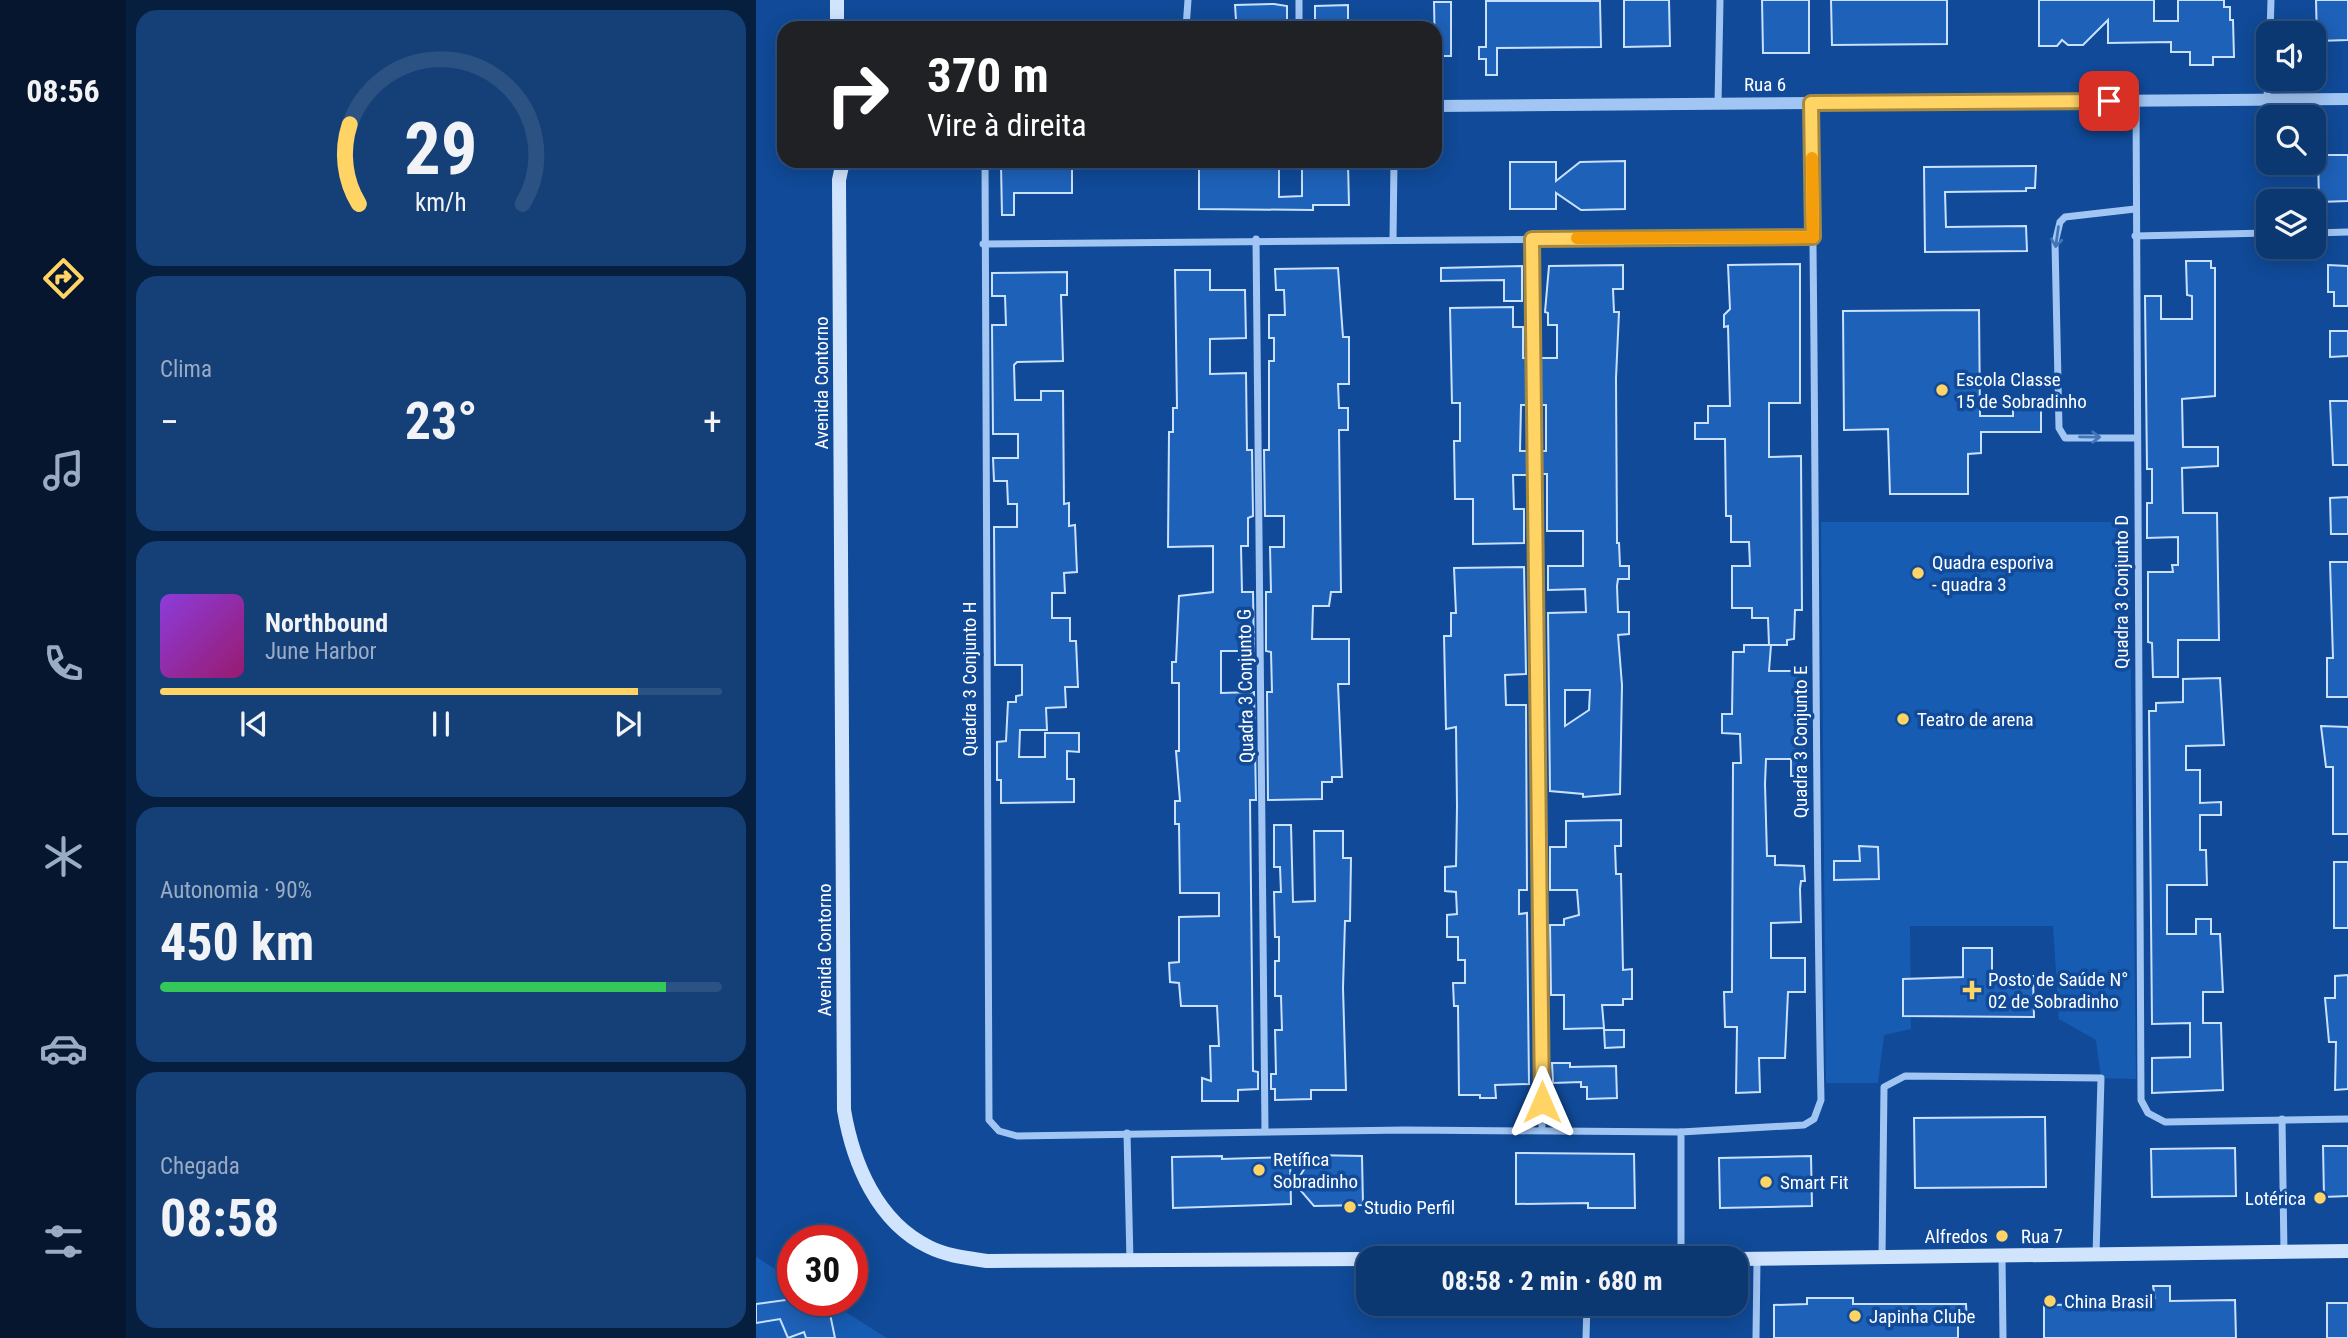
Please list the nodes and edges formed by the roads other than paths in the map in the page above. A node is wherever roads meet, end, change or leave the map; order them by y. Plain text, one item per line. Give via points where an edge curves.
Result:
1 (837, 0) edge
2 (1188, 0) edge
3 (1299, 0) edge
4 (1720, 0) edge
5 (2271, 0) edge
6 (837, 21) edge
7 (1186, 21) edge
8 (1299, 21) edge
9 (2270, 21) edge
10 (2267, 91) edge
11 (2348, 99) edge
12 (2267, 100) junction
13 (2136, 101) junction
14 (1811, 103) junction
15 (1718, 104) junction
16 (1442, 106) edge
17 (835, 168) edge
18 (842, 168) edge
19 (985, 168) edge
20 (1394, 168) edge
21 (839, 180) junction
22 (2135, 208) junction
23 (2348, 232) edge
24 (2256, 233) edge
25 (2326, 233) edge
26 (2135, 236) junction
27 (1813, 237) junction
28 (1256, 239) junction
29 (1532, 239) junction
30 (1393, 240) junction
31 (983, 244) junction
32 (2136, 438) junction
33 (2281, 1119) junction
34 (2348, 1119) edge
35 (1542, 1129) junction
36 (1265, 1131) junction
37 (1681, 1132) junction
38 (1127, 1133) junction
39 (1681, 1246) edge
40 (2348, 1251) edge
41 (2284, 1252) junction
42 (2096, 1255) junction
43 (2002, 1256) junction
44 (1882, 1258) junction
45 (1356, 1259) edge
46 (1748, 1260) edge
47 (1757, 1260) junction
48 (1130, 1261) junction
49 (1587, 1316) edge
50 (1586, 1338) edge
51 (1756, 1338) edge
52 (2003, 1338) edge

1 - 6 main road
2 - 7 street
3 - 8 street
4 - 15 street
5 - 9 street
10 - 12 street
11 - 12 street, Rua 6
12 - 13 street, Rua 6
13 - 14 street, Rua 6
13 - 22 street, Quadra 3 Conjunto D
14 - 15 street, Rua 6
14 - 27 street, Quadra 3 Conjunto E
15 - 16 street, Rua 6
17 - 21 main road
18 - 21 main road
19 - 31 street, Quadra 3 Conjunto H
20 - 30 street
21 - 48 main road, Avenida Contorno via 844,1096 848,1136 863,1177 881,1205 896,1223 929,1247 987,1261
22 - 26 street, Quadra 3 Conjunto D
22 -> 32 street via 2066,218 2060,222 2055,243 2059,428 2065,438
23 - 25 street
24 - 26 street
26 - 32 street, Quadra 3 Conjunto D
27 - 29 street
27 - 37 street, Quadra 3 Conjunto E via 1821,1100 1814,1119 1804,1125
28 - 30 street
28 - 31 street
28 - 36 street, Quadra 3 Conjunto G
29 - 30 street
29 - 35 street
31 - 38 street, Quadra 3 Conjunto H via 987,1114 999,1131 1017,1136
32 - 33 street, Quadra 3 Conjunto D via 2144,1109 2165,1122
33 - 34 street
33 - 41 street
35 - 36 street
35 - 37 street
36 - 38 street
37 - 39 street
38 - 48 street
40 - 41 main road, Rua 7
41 - 42 main road, Rua 7
42 - 43 main road, Rua 7
42 - 44 street via 2101,1078 1905,1076 1884,1087
43 - 44 main road, Rua 7
43 - 52 street
44 - 47 main road, Rua 7
45 - 48 main road, Avenida Contorno
46 - 47 main road, Rua 7
47 - 51 street
49 - 50 street

